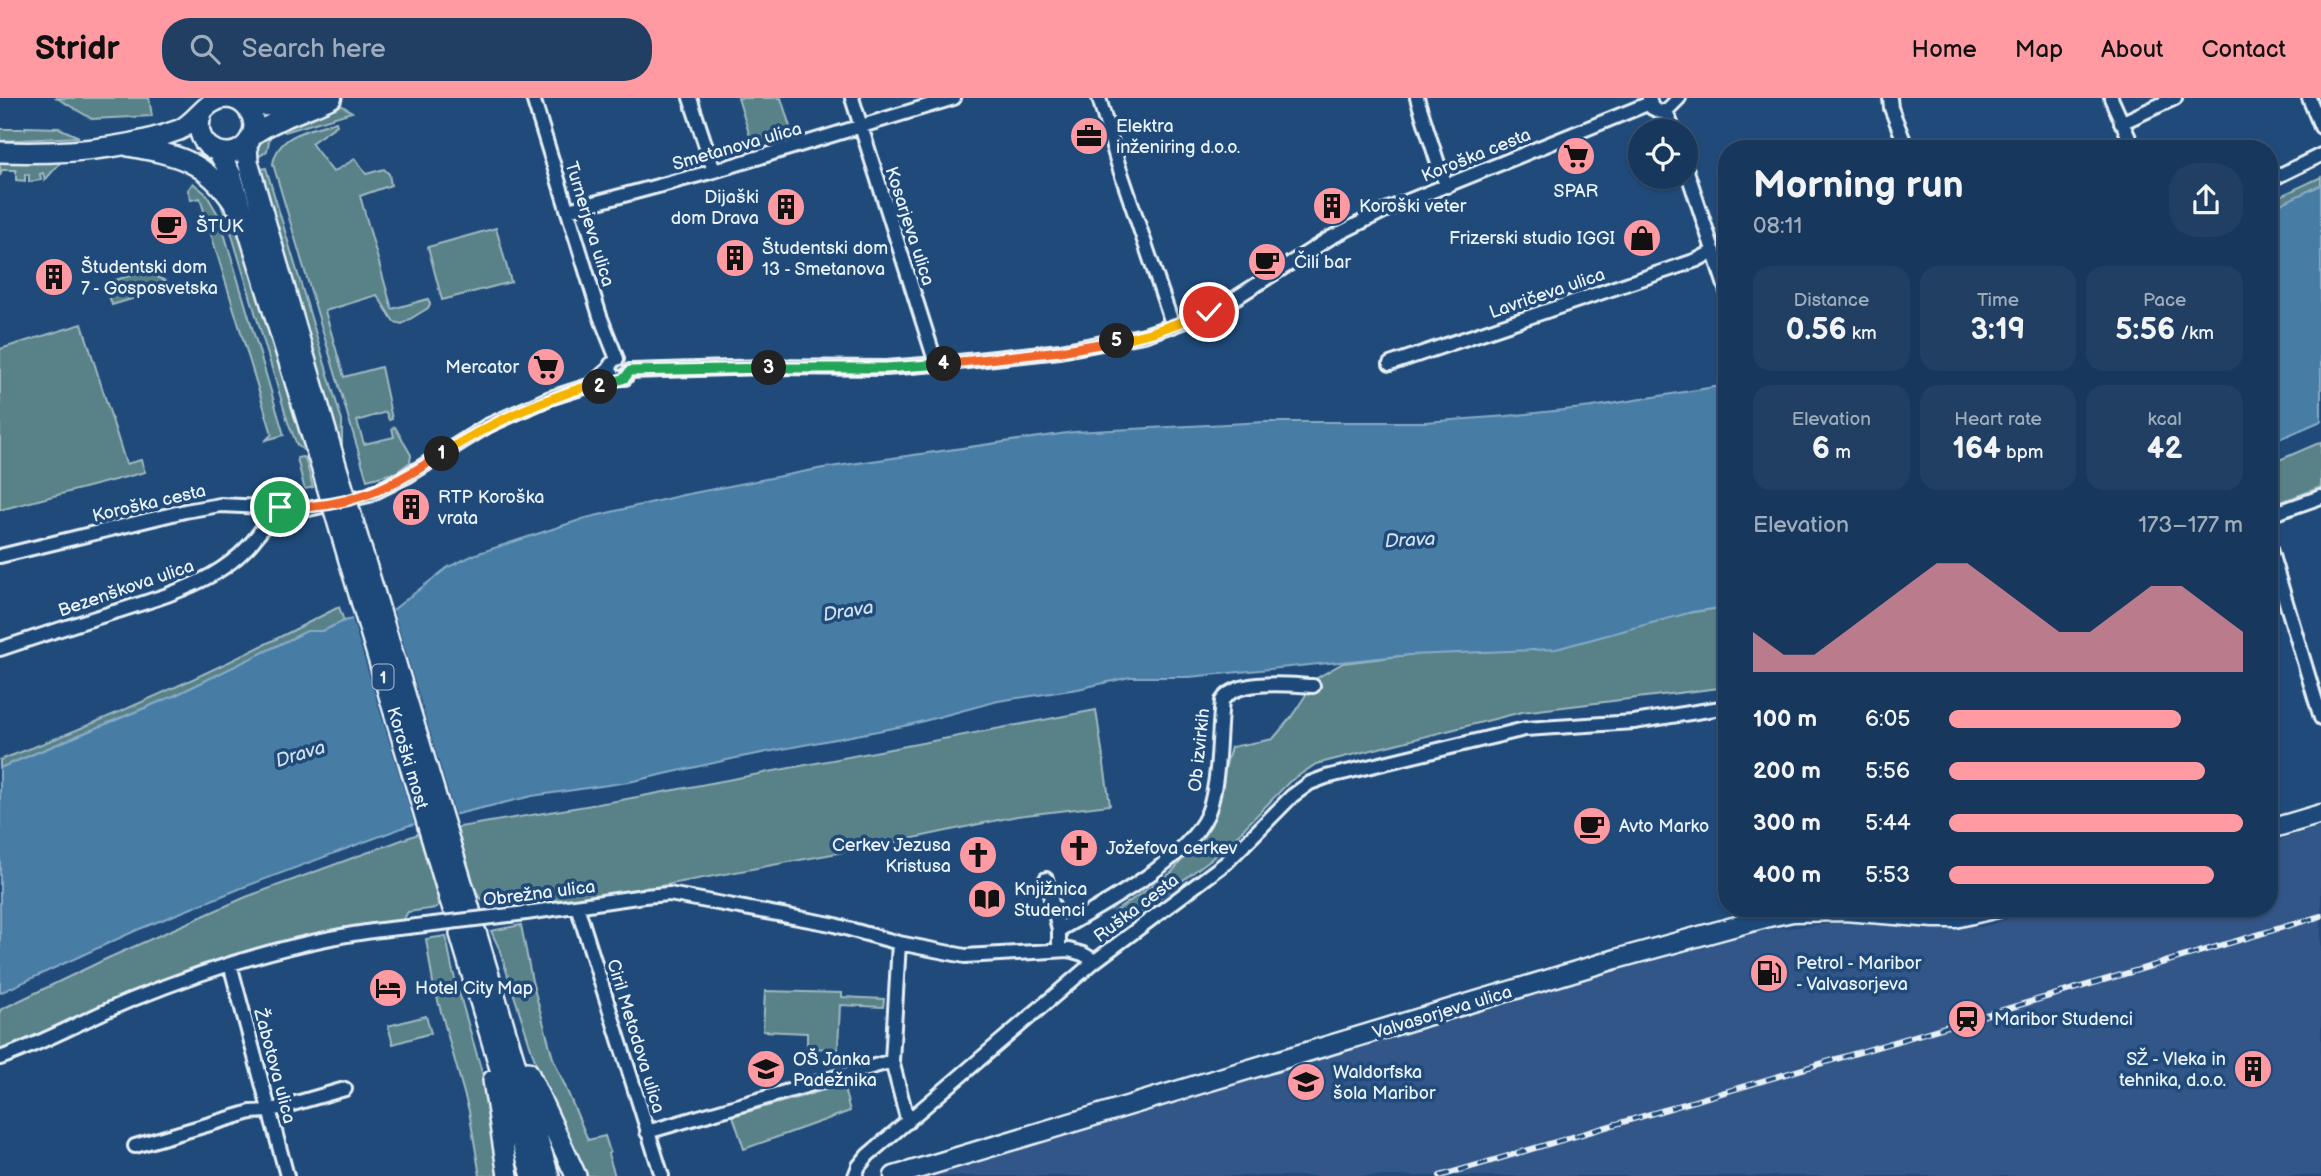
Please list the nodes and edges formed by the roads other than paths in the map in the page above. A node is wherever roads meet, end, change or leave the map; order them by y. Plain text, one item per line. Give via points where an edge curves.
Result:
1 (323, 98) edge
2 (332, 98) edge
3 (533, 98) edge
4 (690, 98) edge
5 (852, 98) edge
6 (954, 98) edge
7 (1099, 98) edge
8 (1417, 98) edge
9 (1890, 98) edge
10 (2110, 98) edge
11 (2175, 98) edge
12 (2309, 98) edge
13 (1650, 101) edge
14 (1672, 103) edge
15 (247, 107) junction
16 (202, 113) junction
17 (2121, 124) junction
18 (861, 127) junction
19 (2321, 127) edge
20 (250, 139) junction
21 (202, 140) junction
22 (1903, 140) edge
23 (2129, 140) edge
24 (121, 145) junction
25 (0, 152) edge
26 (218, 152) junction
27 (2321, 155) edge
28 (714, 171) junction
29 (2278, 176) edge
30 (1447, 186) junction
31 (1693, 189) edge
32 (568, 211) junction
33 (248, 227) junction
34 (1714, 251) junction
35 (1718, 264) edge
36 (1172, 326) junction
37 (613, 363) junction
38 (933, 364) junction
39 (1390, 364) dead end
40 (624, 375) junction
41 (591, 385) junction
42 (325, 456) junction
43 (2321, 497) edge
44 (274, 507) junction
45 (2278, 512) edge
46 (0, 556) edge
47 (2278, 572) edge
48 (0, 649) edge
49 (1313, 686) dead end
50 (2317, 687) edge
51 (1718, 709) edge
52 (2321, 718) edge
53 (2321, 814) edge
54 (2278, 827) edge
55 (1046, 879) dead end
56 (459, 903) dead end
57 (577, 906) junction
58 (1769, 917) edge
59 (1059, 930) junction
60 (468, 933) dead end
61 (899, 943) junction
62 (1059, 950) junction
63 (1095, 961) junction
64 (230, 964) junction
65 (495, 1024) junction
66 (0, 1058) edge
67 (892, 1061) junction
68 (345, 1089) dead end
69 (268, 1111) junction
70 (908, 1122) junction
71 (647, 1132) junction
72 (135, 1146) dead end
73 (287, 1176) edge
74 (508, 1176) edge
75 (532, 1176) edge
76 (549, 1176) edge
77 (576, 1176) edge
78 (662, 1176) edge
79 (855, 1176) edge
80 (894, 1176) edge

1 - 15 street
2 - 20 street via 276,121
3 - 32 street, Turnerjeva ulica
4 - 28 street
5 - 18 street, Kosarjeva ulica
6 - 18 street, Smetanova ulica
7 - 36 street
8 - 30 street
9 - 22 street
10 - 17 street
11 - 17 street
12 - 19 street
13 - 14 street via 1656,110
13 - 30 street, Koroška cesta
15 - 16 main road, 1 via 225,98
15 - 20 main road, 1 via 254,125
16 - 21 main road
16 - 24 main road, 1 via 179,130
17 - 23 street
18 - 28 street, Smetanova ulica
18 - 38 street, Kosarjeva ulica
20 - 26 main road via 239,150
20 - 42 main road, 1 via 248,162
21 - 24 main road, 1
21 - 26 main road, 1
24 - 25 main road, 1
24 - 33 main road, 1 via 174,154 200,166 219,183
26 - 33 main road, 1 via 231,174
27 - 29 street
28 - 32 street, Smetanova ulica
30 - 36 street, Koroška cesta via 1356,223 1226,304
31 - 34 street
32 - 37 street, Turnerjeva ulica
33 - 42 main road, 1
34 - 35 street
34 - 39 street, Lavričeva ulica
36 - 38 street, Koroška cesta via 1085,347
37 - 40 street via 611,374
37 - 40 street via 627,361
37 - 41 street, Koroška cesta
38 - 40 street, Koroška cesta
40 - 41 street, Koroška cesta via 604,386
41 - 44 street, Koroška cesta via 487,426 369,495 309,509
42 - 56 main road, Koroški most / 1, bridge
43 - 45 street
44 - 46 street, Koroška cesta via 220,505 185,511
44 - 48 street, Bezenškova ulica via 259,536 210,577 175,593
47 - 50 street
49 - 59 street, Ob izvirkih via 1253,685 1227,694 1222,701 1210,809 1199,829 1160,867
50 - 52 street
51 - 63 street, Ruška cesta via 1667,719 1525,729 1318,780 1292,796 1227,862
53 - 54 street
55 - 59 street
57 - 61 street, Obrežna ulica via 668,894
57 - 64 street, Obrežna ulica, bridge via 330,937
57 - 71 street, Ciril Metodova ulica
58 - 80 street, Valvasorjeva ulica
59 - 62 street
60 - 65 main road
61 - 62 street, Obrežna ulica via 965,956
61 - 67 street
62 - 63 street, Obrežna ulica
63 - 70 street, Ruška cesta
64 - 66 street, Obrežna ulica via 131,1000
64 - 69 street, Žabotova ulica
65 - 74 main road via 487,1055
65 - 75 main road
65 - 76 main road
65 - 77 main road via 520,1050
67 - 70 street
67 - 71 street
68 - 69 street
69 - 72 street
69 - 73 street, Žabotova ulica
70 - 79 street, Ruška cesta via 868,1155
71 - 78 street, Ciril Metodova ulica

